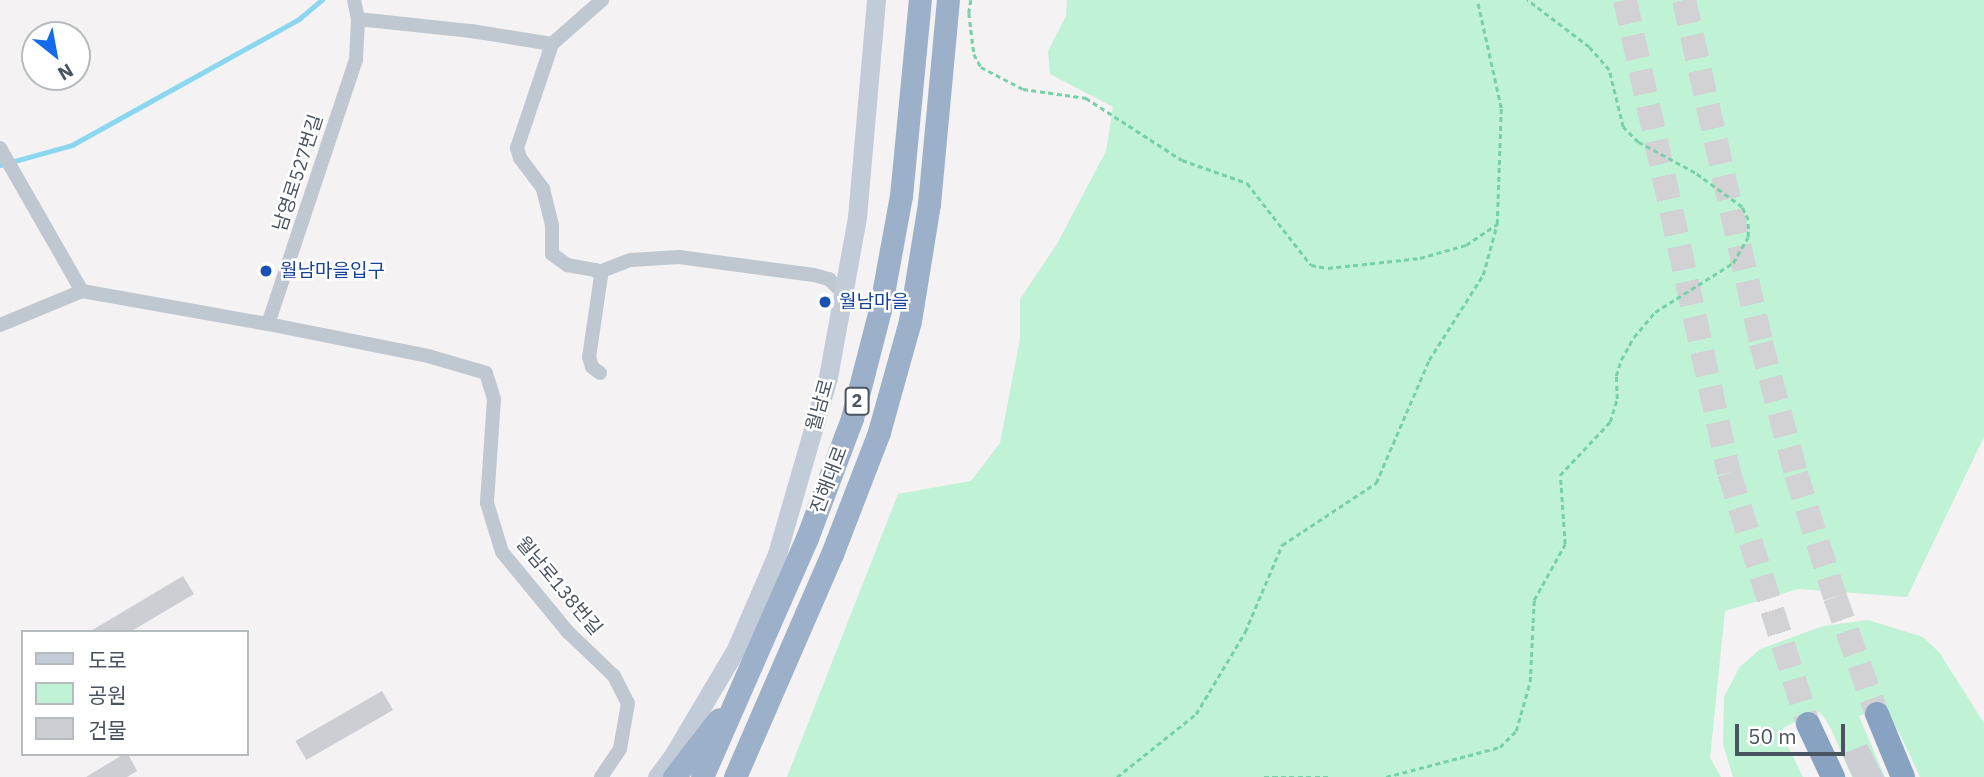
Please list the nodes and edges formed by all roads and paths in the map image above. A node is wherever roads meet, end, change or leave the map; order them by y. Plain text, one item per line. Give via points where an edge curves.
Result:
1 (354, 0) edge
2 (602, 0) edge
3 (876, 0) edge
4 (920, 0) edge
5 (948, 0) edge
6 (971, 0) edge
7 (1477, 0) edge
8 (1527, 0) edge
9 (358, 19) junction
10 (552, 44) junction
11 (0, 148) edge
12 (1497, 224) junction
13 (599, 272) junction
14 (82, 291) junction
15 (843, 293) junction
16 (0, 324) edge
17 (268, 324) junction
18 (600, 373) dead end
19 (744, 686) junction
20 (1877, 714) tunnel mouth
21 (1808, 724) tunnel mouth
22 (601, 777) edge
23 (657, 777) edge
24 (674, 777) edge
25 (702, 777) edge
26 (735, 777) edge
27 (1117, 777) edge
28 (1264, 777) edge
29 (1328, 777) edge
30 (1386, 777) edge
31 (1833, 777) edge
32 (1903, 777) edge

1 - 9 street, 남영로527번길
2 - 10 street
3 - 15 main road, 월남로 via 857,217
4 - 19 highway, 진해대로 / 2 via 901,196 880,310 852,418
5 - 26 highway, 진해대로 / 2 via 929,204 911,321 880,432
6 - 12 path via 973,44 981,68 1023,89 1086,98 1182,160 1247,183 1311,265 1328,268 1420,258 1466,245
7 - 12 path via 1502,108
8 - 30 path via 1589,47 1609,70 1623,127 1638,142 1695,173 1742,207 1748,237 1733,263 1655,312 1634,337 1616,376 1617,399 1610,422 1560,475 1565,544 1534,600 1530,682 1516,731 1500,747
9 - 10 street
9 - 17 street, 남영로527번길 via 356,61
10 - 13 street via 519,136 518,153 543,190 552,226 552,254 567,265
11 - 14 street
12 - 27 path via 1483,275 1429,360 1376,483 1282,545 1245,632 1196,714
13 - 15 street via 631,260 679,257 814,275 829,279
13 - 18 street via 589,357 592,368
14 - 16 street
14 - 17 street
15 - 23 main road, 월남로 via 828,377 777,554 736,649
17 - 22 street, 월남로138번길 via 428,356 486,373 494,399 487,503 502,551 568,632 614,676 628,704 620,749
19 - 24 highway
19 - 25 highway, 진해대로 / 2
20 - 32 highway
21 - 31 highway
28 - 29 path

